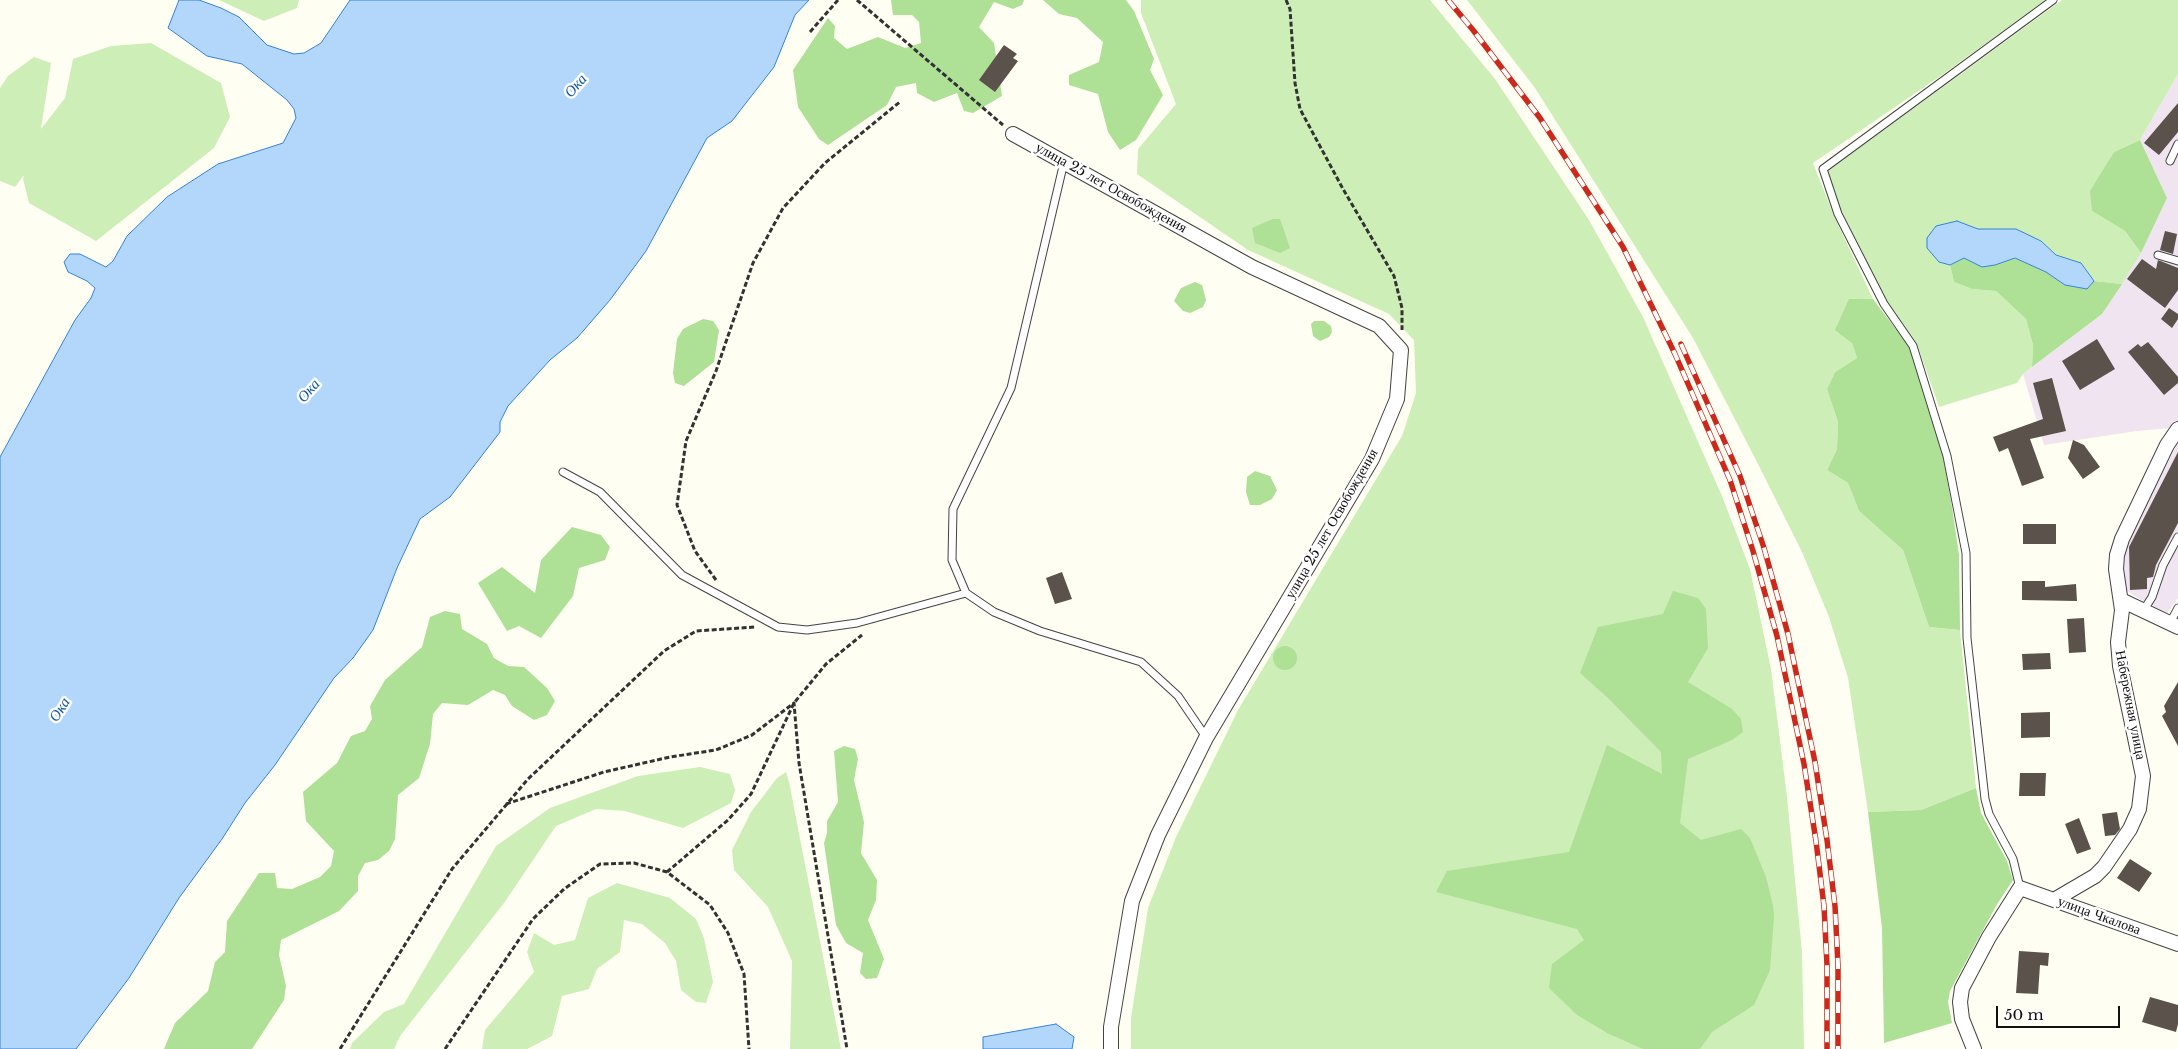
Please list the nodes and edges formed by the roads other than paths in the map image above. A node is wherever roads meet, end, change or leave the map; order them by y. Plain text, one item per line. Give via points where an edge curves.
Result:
1 (2053, 0) edge
2 (1013, 134) road end
3 (2178, 144) edge
4 (2170, 161) dead end
5 (1064, 162) junction
6 (2158, 255) dead end
7 (2178, 261) edge
8 (2178, 429) edge
9 (563, 472) dead end
10 (2178, 537) edge
11 (966, 593) junction
12 (2121, 600) junction
13 (2178, 608) edge
14 (2143, 611) junction
15 (2174, 625) edge
16 (1206, 738) junction
17 (2020, 888) junction
18 (2054, 900) junction
19 (2178, 944) edge
20 (1112, 1049) edge
21 (1974, 1049) edge

1 - 17 lane via 1823,169 1838,214 1884,304 1913,346 1947,456 1966,553 1968,638 1985,799 1989,814 2013,859
2 - 5 street, улица 25 лет Освобождения
3 - 4 lane
5 - 11 lane via 1011,388 953,509 952,560
5 - 16 street, улица 25 лет Освобождения via 1252,267 1379,326 1401,350 1397,399 1372,459
6 - 7 lane
8 - 12 street, Набережная улица via 2122,539 2116,569
9 - 11 lane via 600,492 682,575 778,627 806,630 857,623
10 - 14 lane
11 - 16 lane via 994,612 1040,631 1141,662 1178,696
12 - 14 street
12 - 18 street, Набережная улица via 2120,666 2143,776 2139,809 2130,829 2104,867 2095,876
13 - 15 lane
14 - 15 street
16 - 20 street, улица 25 лет Освобождения via 1158,835 1132,901 1111,1028
17 - 18 street, улица Чкалова
17 - 21 street via 1988,936 1962,988 1962,1019
18 - 19 street, улица Чкалова

